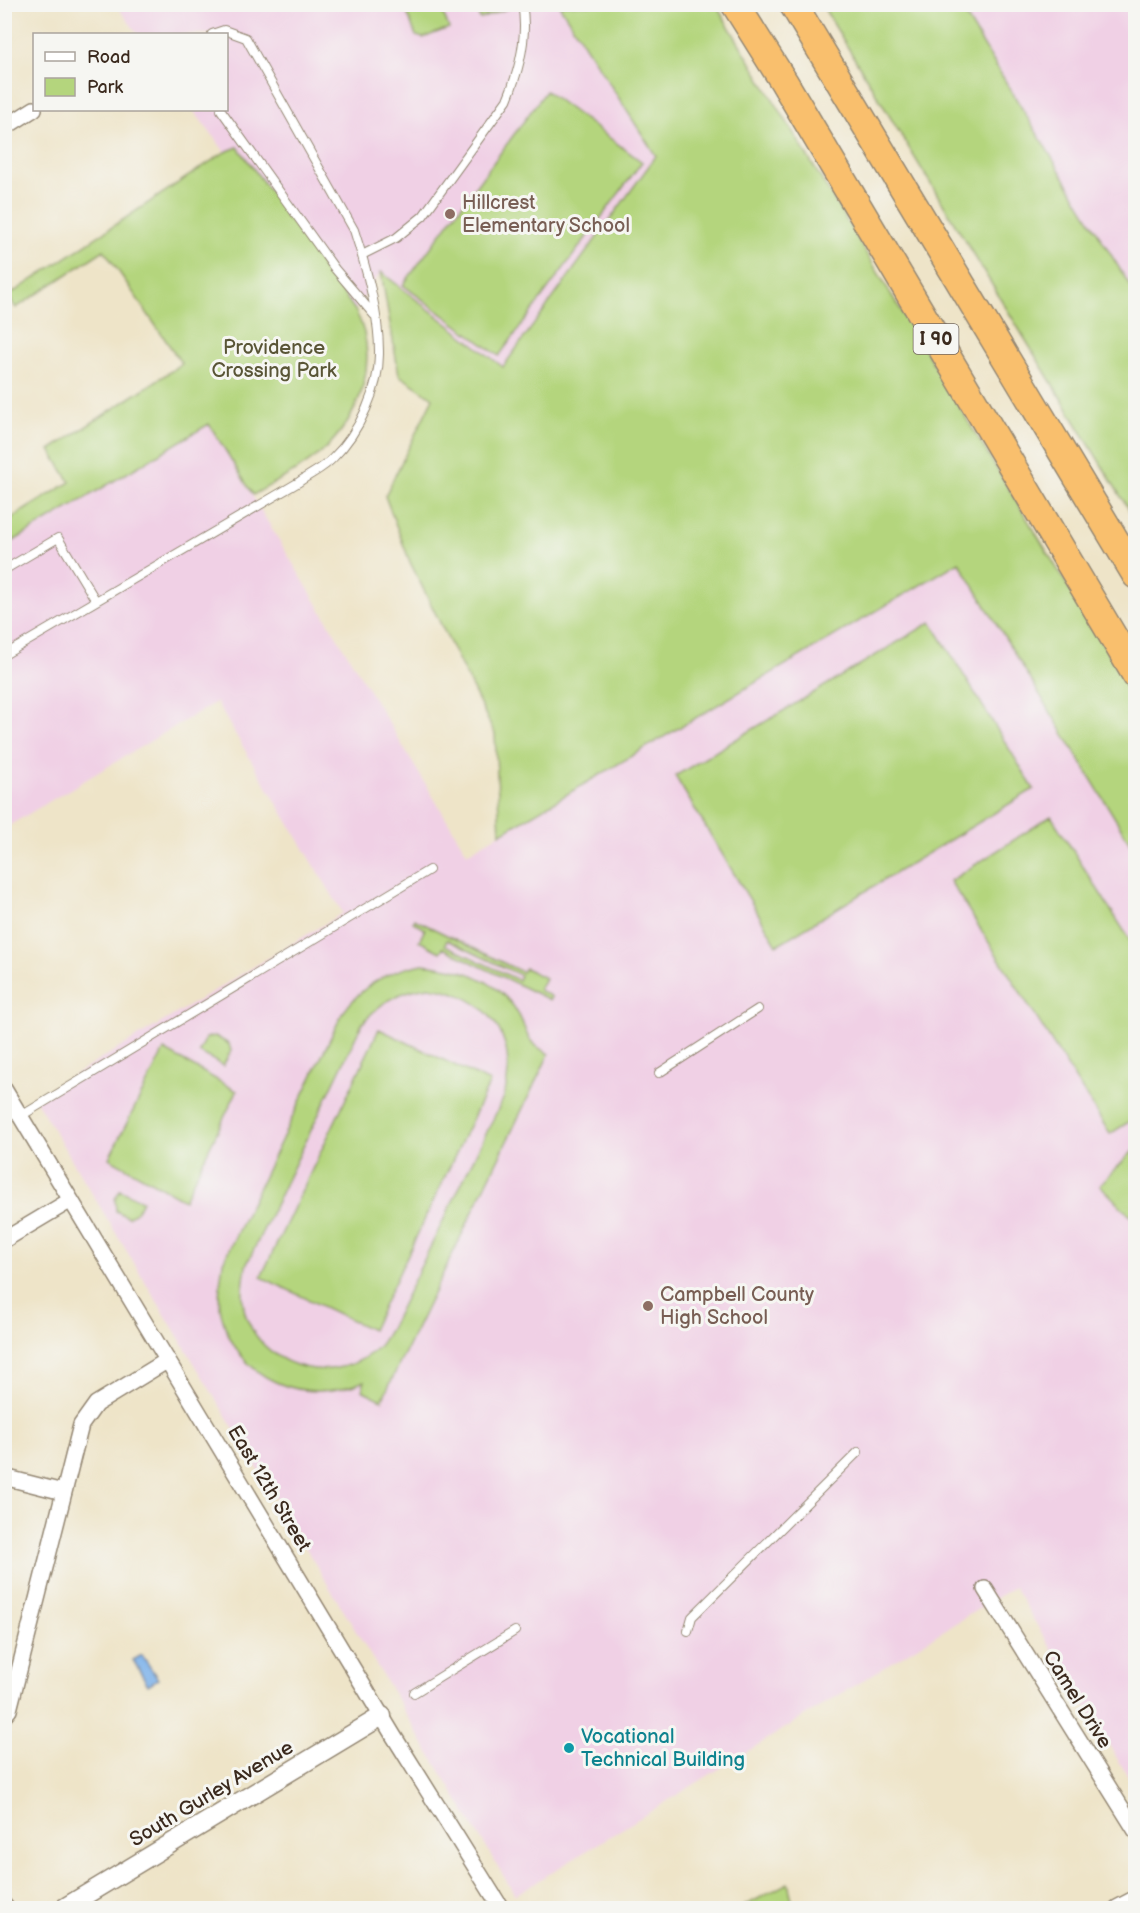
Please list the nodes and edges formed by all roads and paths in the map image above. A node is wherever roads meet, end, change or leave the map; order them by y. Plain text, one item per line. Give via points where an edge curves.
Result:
1 (522, 4) edge
2 (735, 4) edge
3 (793, 4) edge
4 (215, 33) edge
5 (33, 110) edge
6 (222, 111) edge
7 (4, 128) edge
8 (362, 255) junction
9 (375, 316) junction
10 (1078, 481) junction
11 (1136, 568) edge
12 (4, 570) edge
13 (1136, 575) edge
14 (96, 601) junction
15 (1109, 632) junction
16 (4, 655) edge
17 (1136, 675) edge
18 (1136, 682) edge
19 (429, 870) dead end
20 (758, 1009) dead end
21 (659, 1073) dead end
22 (4, 1089) edge
23 (21, 1116) junction
24 (71, 1200) junction
25 (4, 1240) edge
26 (168, 1360) junction
27 (858, 1452) dead end
28 (4, 1477) edge
29 (63, 1492) junction
30 (985, 1589) dead end
31 (516, 1631) dead end
32 (688, 1631) dead end
33 (414, 1693) dead end
34 (4, 1716) edge
35 (382, 1716) junction
36 (1136, 1831) edge
37 (1136, 1898) edge
38 (64, 1908) edge
39 (501, 1908) edge
40 (1117, 1908) edge

1 - 8 lane via 525,20 516,78 507,100 423,216 396,238
2 - 15 highway, I 90
3 - 10 highway, I 90
4 - 8 lane via 224,30 246,38 354,230
5 - 7 street
6 - 9 lane via 335,269
8 - 9 lane
9 - 14 lane via 380,352 373,389 358,425 333,459
10 - 11 highway, I 90
10 - 13 highway, I 90
12 - 14 lane via 58,538
14 - 16 lane
15 - 17 highway, I 90
15 - 18 highway, I 90
19 - 23 lane
20 - 21 lane
22 - 23 street, East 12th Street
23 - 24 street, East 12th Street
24 - 25 street
24 - 26 street, East 12th Street
26 - 29 street via 96,1404 81,1425
26 - 35 street, East 12th Street
27 - 32 lane via 692,1617
28 - 29 street
29 - 34 street via 9,1710
30 - 36 street, Camel Drive
31 - 33 lane
35 - 38 street, South Gurley Avenue
35 - 39 street, East 12th Street
37 - 40 street

